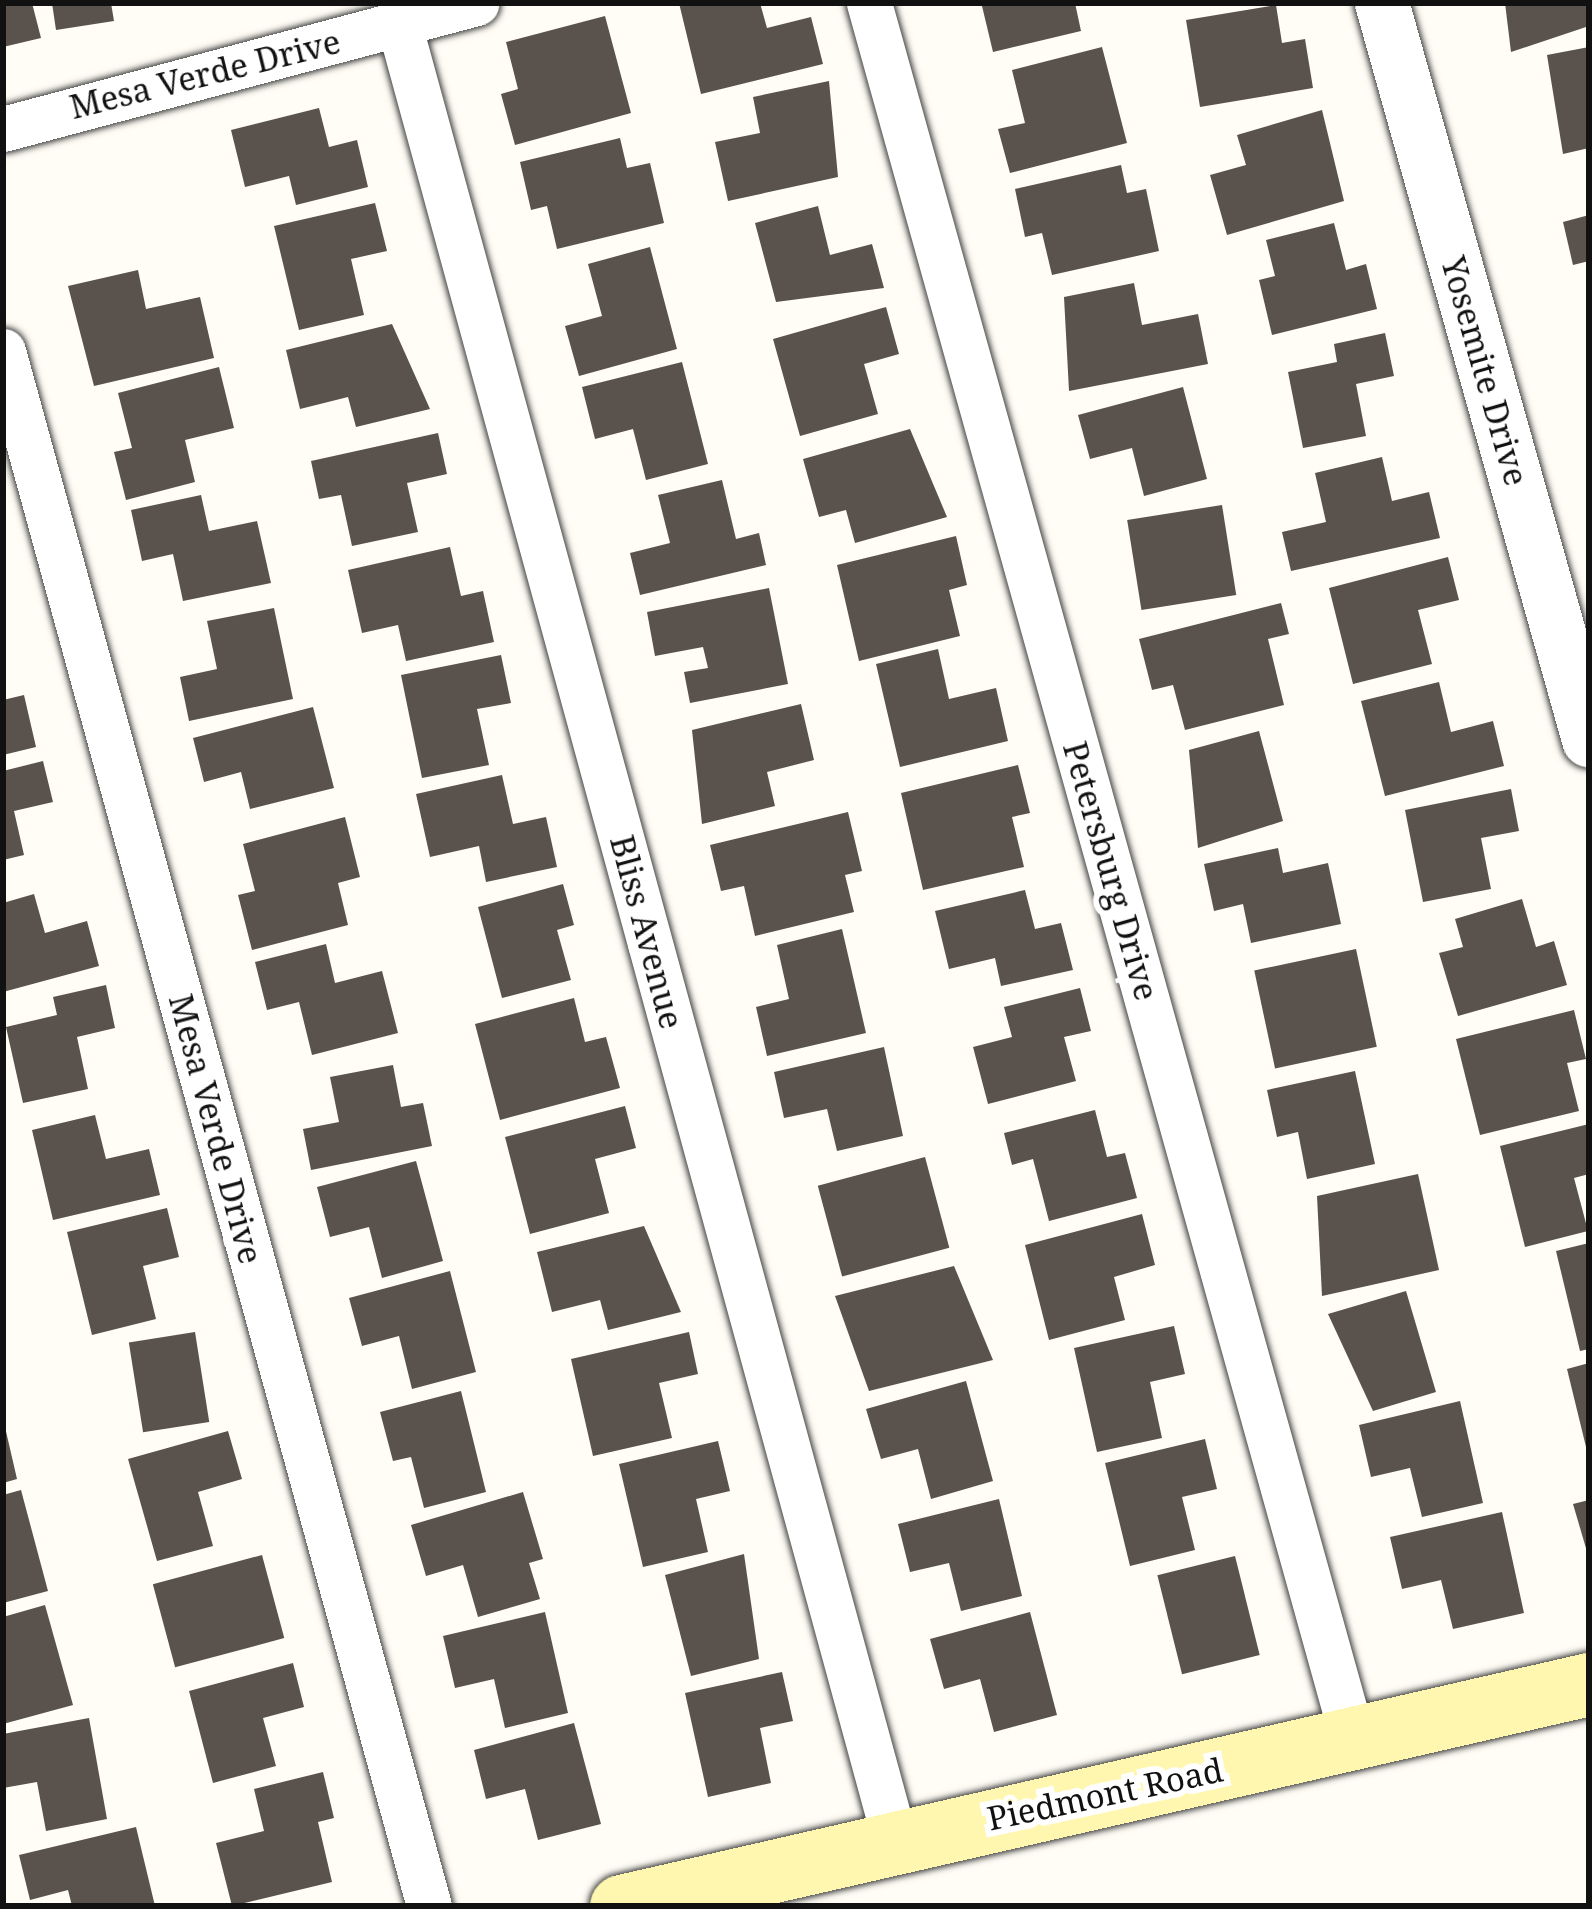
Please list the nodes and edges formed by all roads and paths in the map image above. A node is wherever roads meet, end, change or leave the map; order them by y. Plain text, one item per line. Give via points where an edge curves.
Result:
1 (477, 3) edge
2 (868, 3) edge
3 (1382, 3) edge
4 (399, 24) junction
5 (3, 129) edge
6 (3, 351) edge
7 (1589, 740) edge
8 (1589, 1684) edge
9 (1353, 1740) junction
10 (895, 1841) junction
11 (429, 1906) edge
12 (621, 1906) edge

1 - 4 street, Mesa Verde Drive
2 - 9 street, Petersburg Drive
3 - 7 street, Yosemite Drive
4 - 5 street, Mesa Verde Drive
4 - 10 street, Bliss Avenue
6 - 11 street, Mesa Verde Drive
8 - 9 main road, Piedmont Road
9 - 10 main road, Piedmont Road
10 - 12 main road, Piedmont Road

